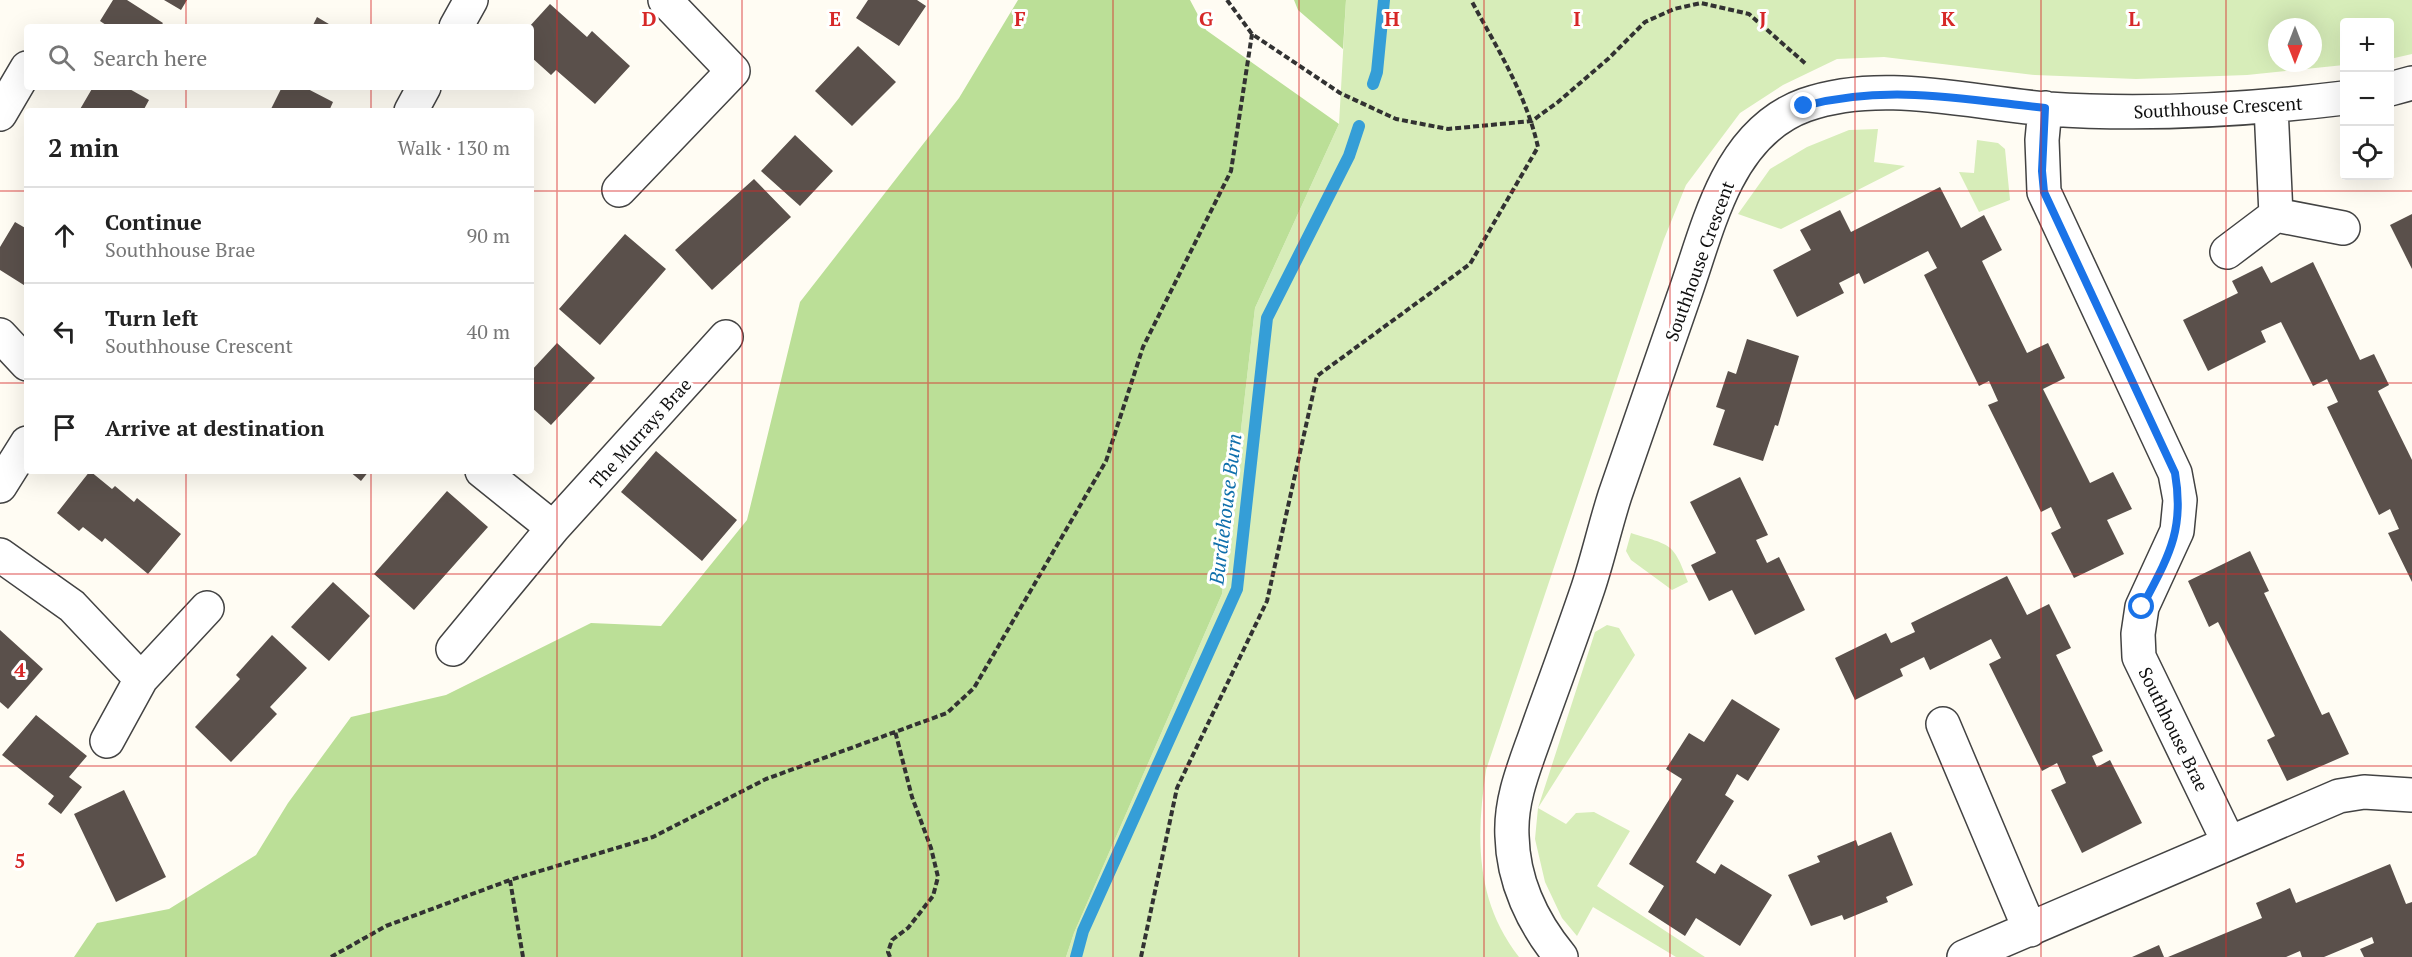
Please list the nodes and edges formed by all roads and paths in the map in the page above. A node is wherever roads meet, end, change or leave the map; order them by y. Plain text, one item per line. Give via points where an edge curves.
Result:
1 (471, 0) edge
2 (665, 0) edge
3 (1227, 0) edge
4 (1472, 0) edge
5 (458, 24) edge
6 (1252, 34) junction
7 (24, 73) edge
8 (2412, 83) edge
9 (2394, 87) edge
10 (422, 90) edge
11 (1841, 96) junction
12 (2340, 98) edge
13 (2271, 107) junction
14 (413, 108) edge
15 (2045, 108) junction
16 (0, 114) edge
17 (1532, 121) junction
18 (619, 190) dead end
19 (2276, 215) junction
20 (2343, 228) dead end
21 (2227, 252) dead end
22 (0, 335) edge
23 (726, 337) dead end
24 (24, 361) edge
25 (24, 448) edge
26 (487, 474) edge
27 (0, 486) edge
28 (553, 528) junction
29 (0, 555) edge
30 (207, 608) dead end
31 (453, 649) dead end
32 (141, 679) junction
33 (1943, 724) dead end
34 (895, 731) junction
35 (107, 741) dead end
36 (2412, 795) edge
37 (2229, 843) junction
38 (510, 880) junction
39 (2030, 930) junction
40 (331, 957) edge
41 (523, 957) edge
42 (890, 957) edge
43 (1141, 957) edge
44 (1561, 957) edge
45 (1964, 957) edge

1 - 5 street
2 - 18 street via 733,71
3 - 6 path
4 - 17 path
6 - 17 path via 1341,93 1396,119 1448,129
6 - 34 path via 1231,171 1143,347 1106,461 974,688 947,713
7 - 16 street
8 - 9 street
10 - 14 street
11 - 15 street, Southhouse Crescent via 1934,96
11 - 17 path via 1749,14 1701,3 1645,22 1600,66
11 - 44 street, Southhouse Crescent via 1804,106 1774,121 1750,143 1726,181 1517,789 1512,835 1518,874 1532,915
12 - 13 street, Southhouse Crescent
13 - 15 street, Southhouse Crescent via 2187,113
13 - 19 street
15 - 37 street, Southhouse Brae via 2044,192 2177,482 2177,531 2142,607 2139,657
17 - 43 path via 1538,147 1470,264 1317,376 1267,601 1177,788
19 - 20 street
19 - 21 street
22 - 24 street
23 - 28 street, The Murrays Brae
25 - 27 street
26 - 28 street
28 - 31 street, The Murrays Brae
29 - 32 street via 72,606
30 - 32 street
32 - 35 street
33 - 39 street
34 - 38 path via 766,779 653,837
34 - 42 path via 938,877 933,896 908,928 892,940
36 - 37 street via 2364,792 2339,796
37 - 39 street
38 - 40 path via 386,926
38 - 41 path
39 - 45 street

